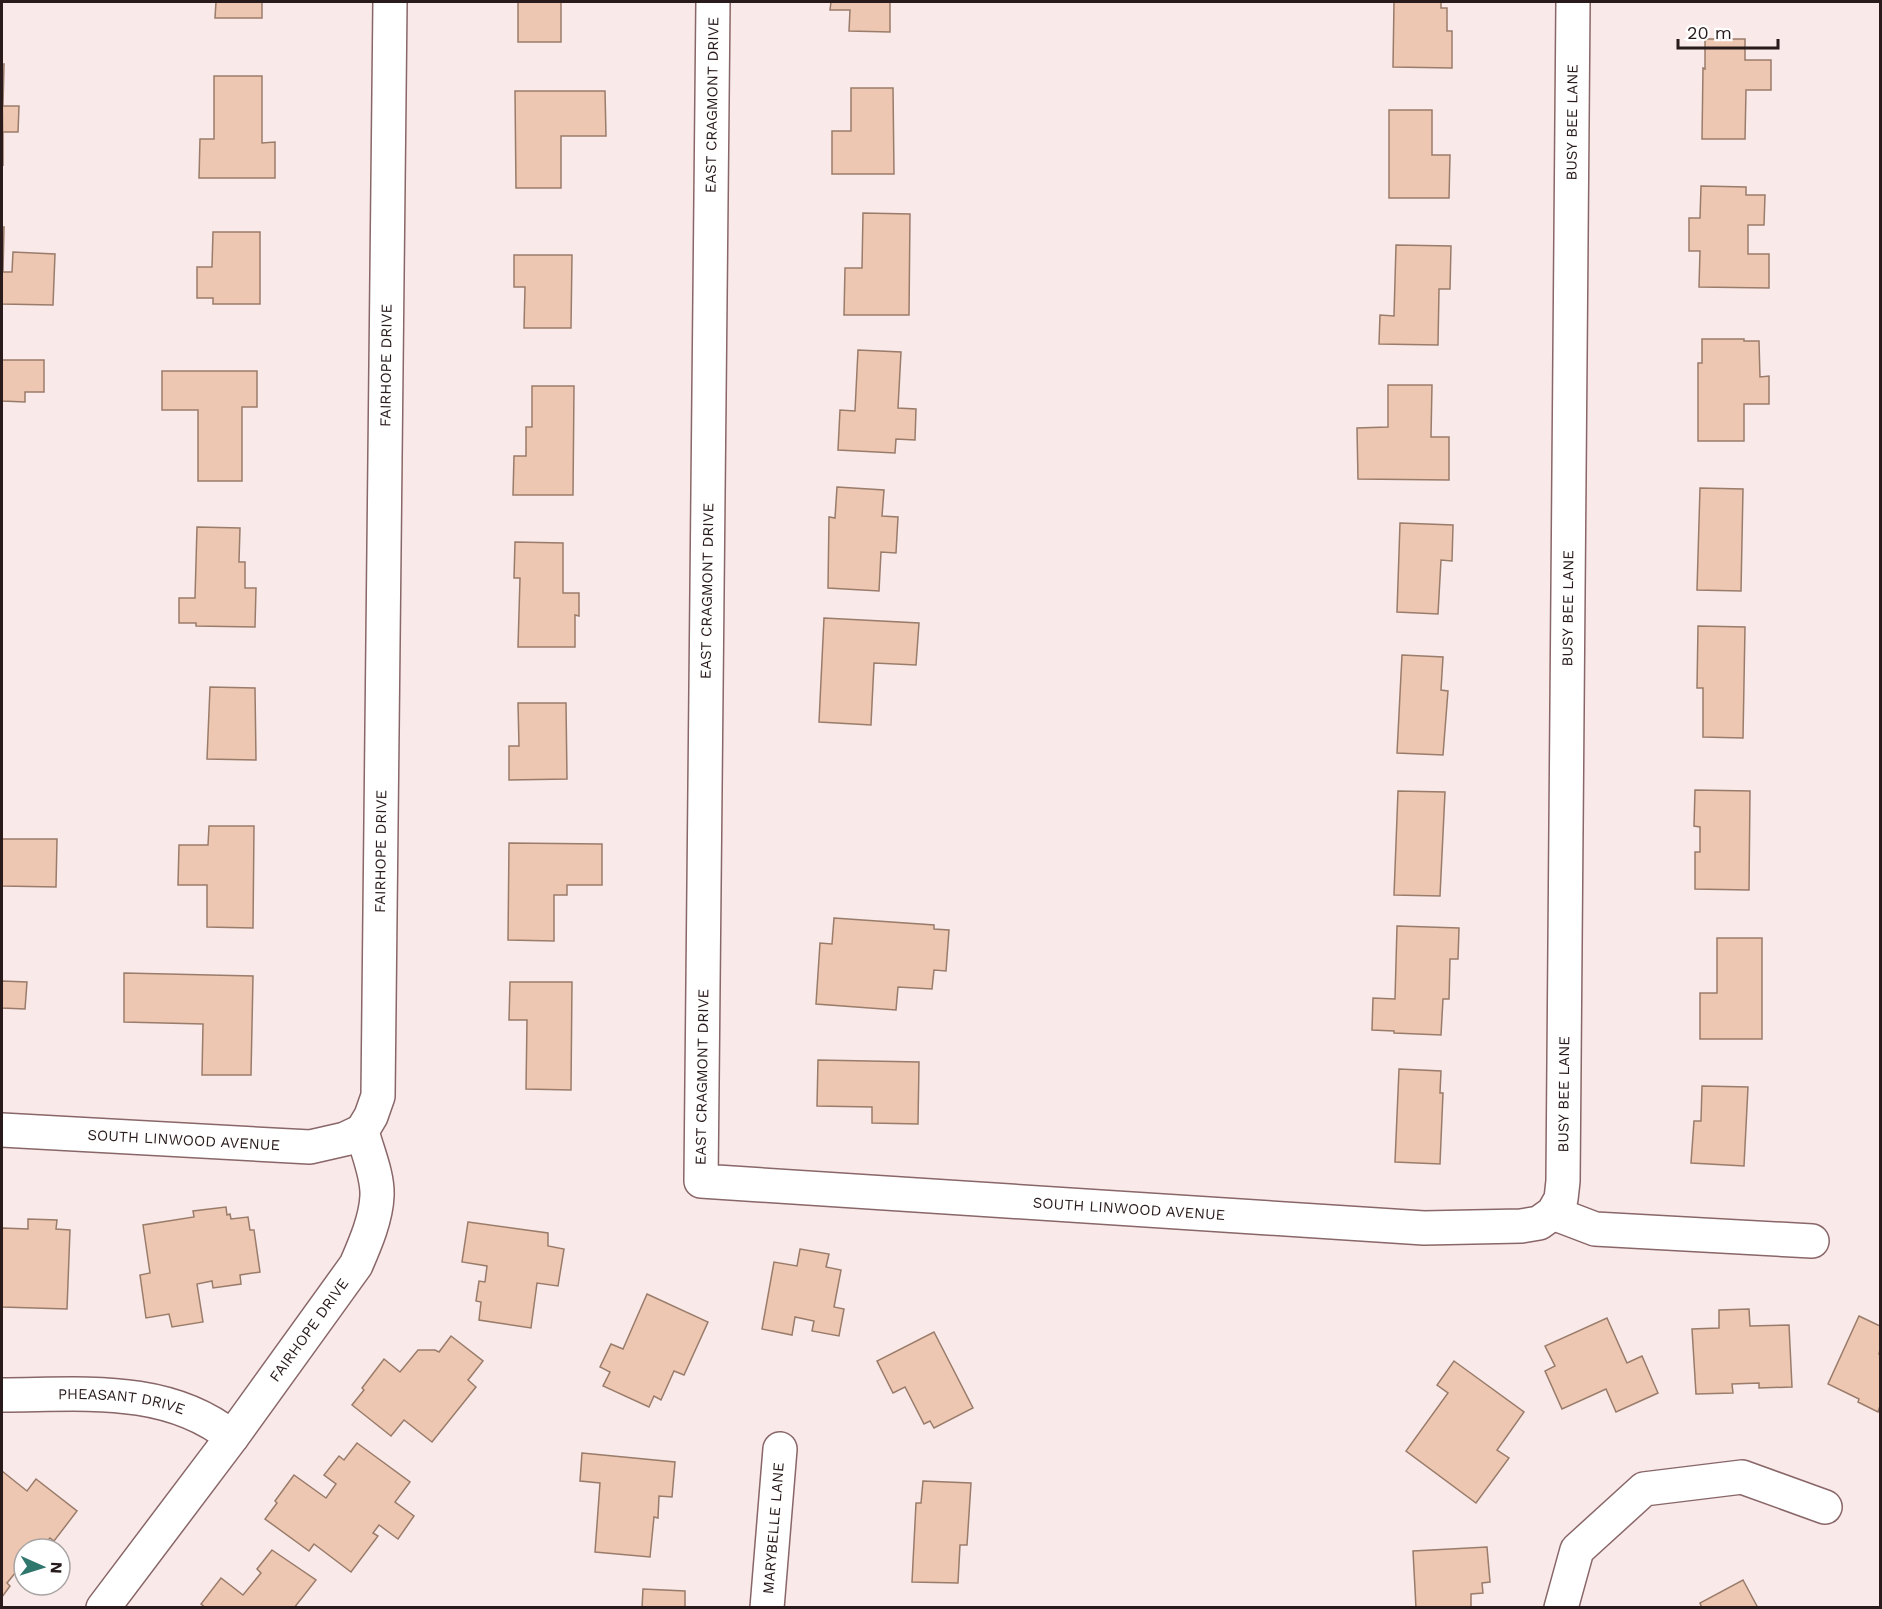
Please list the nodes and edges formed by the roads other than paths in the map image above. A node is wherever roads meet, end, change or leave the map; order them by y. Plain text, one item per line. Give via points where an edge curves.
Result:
1 (390, 2) edge
2 (713, 2) edge
3 (1573, 2) edge
4 (2, 1130) edge
5 (362, 1131) junction
6 (701, 1181) joint
7 (1553, 1213) junction
8 (1812, 1241) dead end
9 (2, 1395) edge
10 (231, 1437) junction
11 (780, 1449) dead end
12 (1825, 1507) dead end
13 (103, 1608) edge
14 (767, 1608) edge
15 (1562, 1608) edge

1 - 5 street, FAIRHOPE DRIVE via 378,1096
2 - 6 street, EAST CRAGMONT DRIVE
3 - 7 street, BUSY BEE LANE via 1563,1181 1561,1199
4 - 5 street, SOUTH LINWOOD AVENUE via 310,1147
5 - 10 street, FAIRHOPE DRIVE via 377,1196 366,1242 356,1265
6 - 7 street, SOUTH LINWOOD AVENUE via 1424,1228 1521,1226 1539,1223
7 - 8 street via 1595,1229
9 - 10 street, PHEASANT DRIVE via 118,1395 145,1399 185,1410
10 - 13 street, FAIRHOPE DRIVE
11 - 14 street, MARYBELLE LANE
12 - 15 street via 1742,1477 1644,1489 1577,1550

